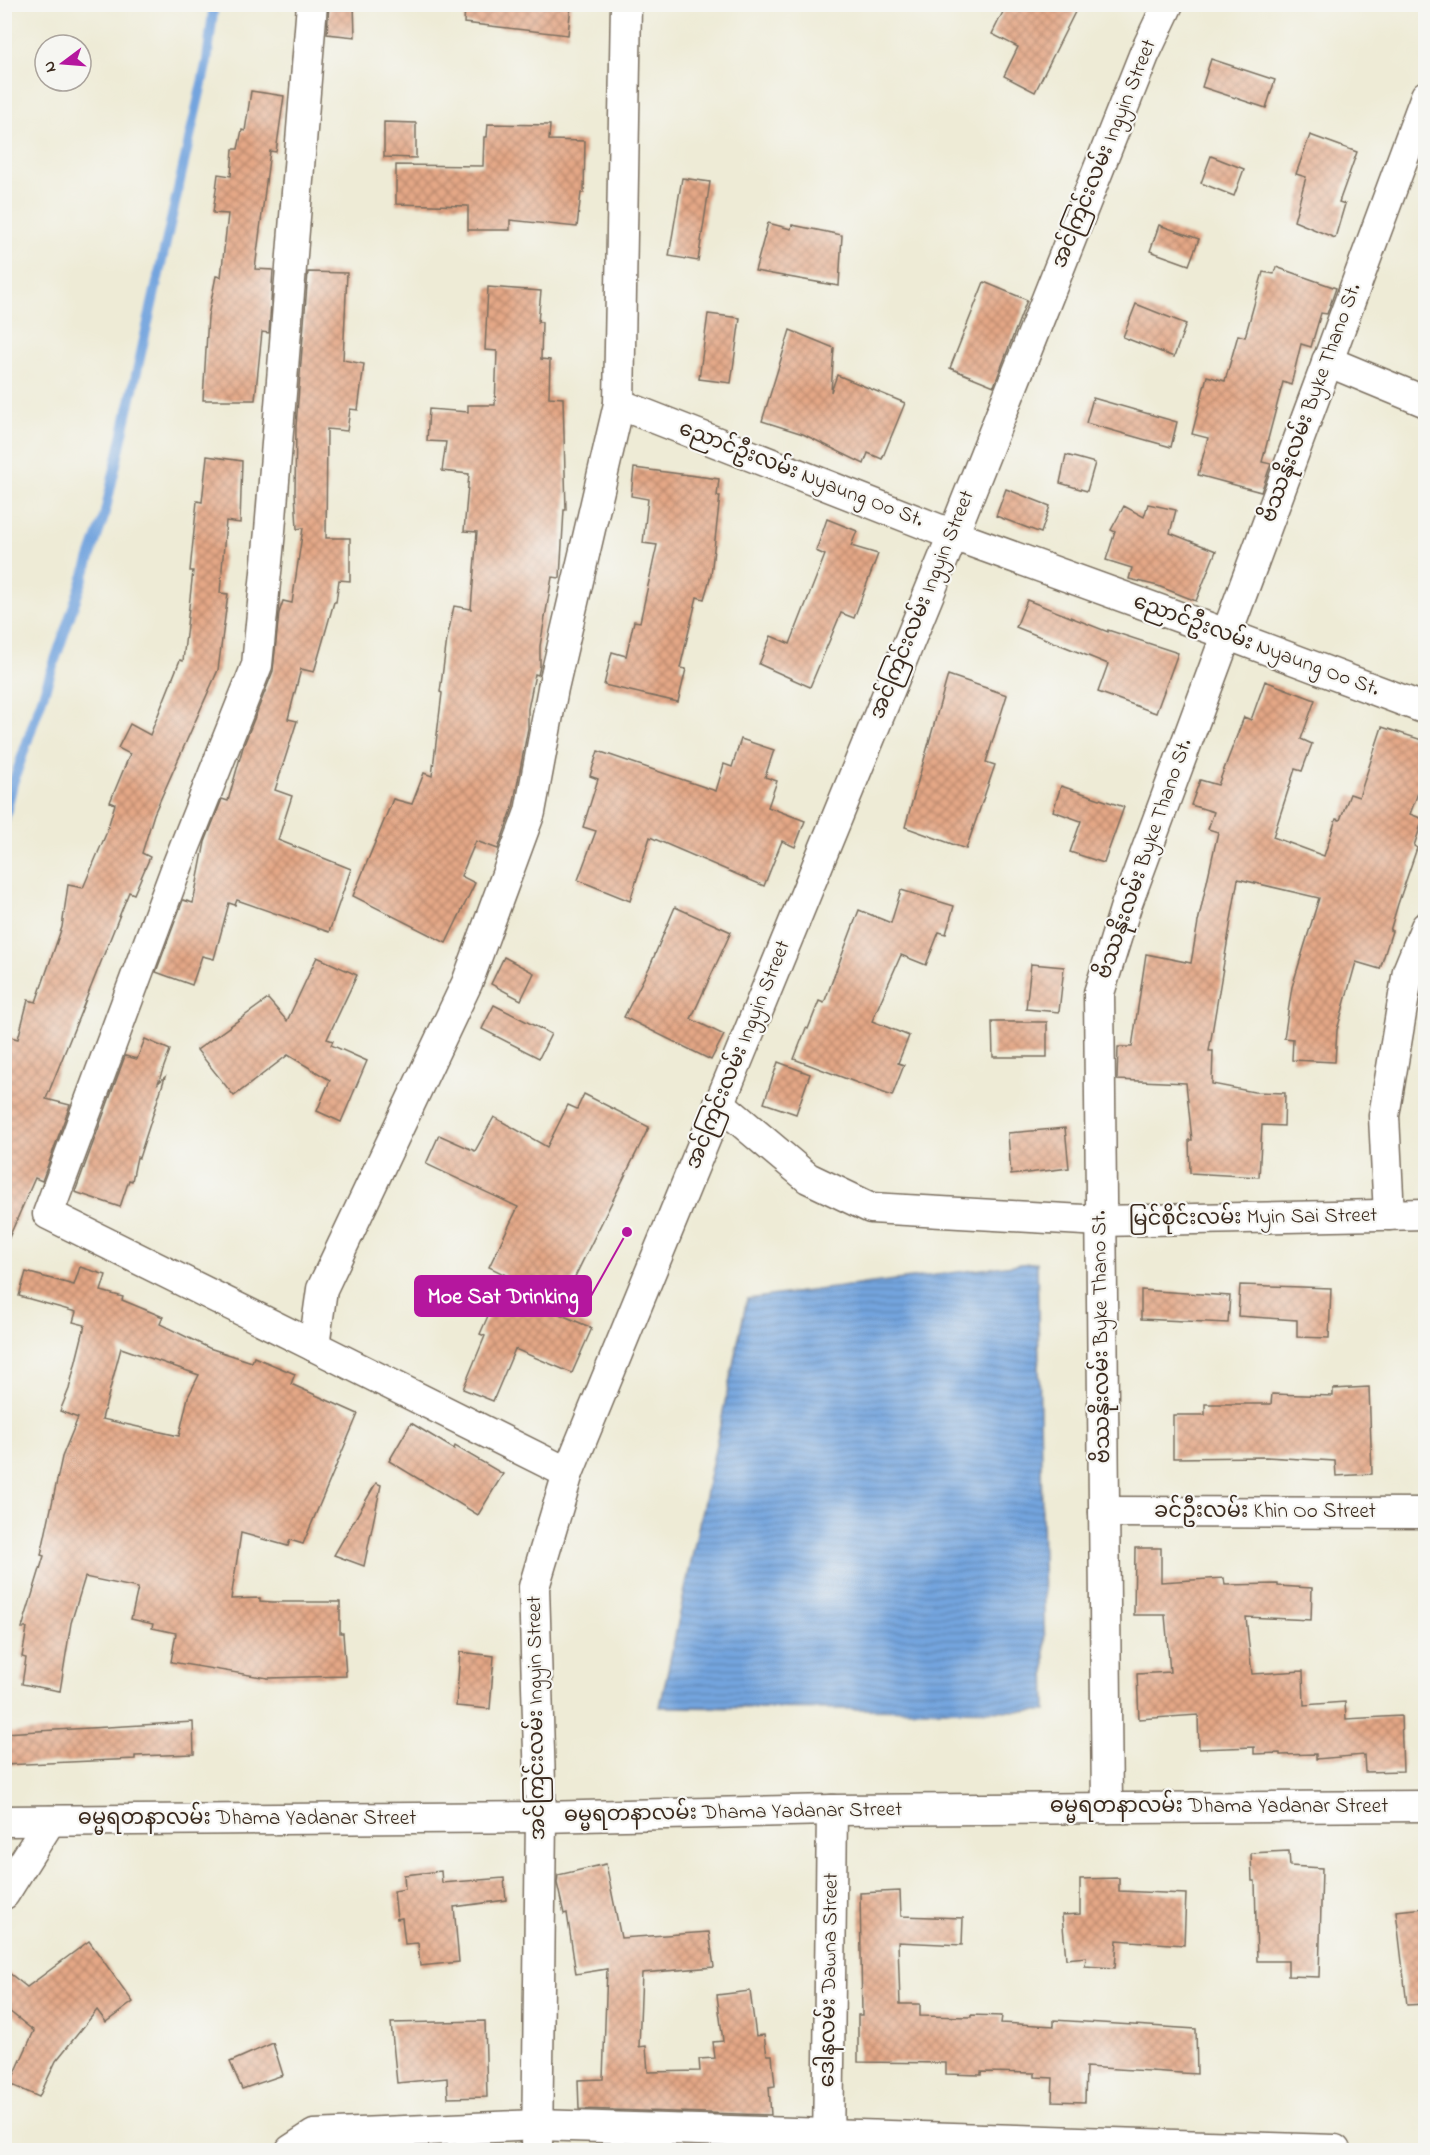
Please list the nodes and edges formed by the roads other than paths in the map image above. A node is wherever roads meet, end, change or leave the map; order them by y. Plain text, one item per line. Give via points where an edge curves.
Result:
1 (312, 4) edge
2 (626, 4) edge
3 (1168, 4) edge
4 (1425, 96) edge
5 (1327, 361) junction
6 (1425, 402) edge
7 (619, 404) junction
8 (952, 535) junction
9 (1226, 634) junction
10 (1425, 709) edge
11 (1425, 927) edge
12 (719, 1103) junction
13 (1425, 1214) edge
14 (1389, 1215) junction
15 (1101, 1221) junction
16 (314, 1347) junction
17 (568, 1473) junction
18 (1104, 1512) junction
19 (1425, 1513) edge
20 (1425, 1806) edge
21 (1107, 1808) junction
22 (832, 1810) junction
23 (541, 1816) junction
24 (4, 1821) edge
25 (50, 1821) junction
26 (4, 1894) edge
27 (537, 2138) edge
28 (828, 2143) edge
29 (1276, 2150) edge
30 (291, 2151) edge
31 (1335, 2151) edge

1 - 16 street via 257,665 178,864 48,1214
2 - 7 street
3 - 8 street, အင်ကြင်းလမ်း Ingyin Street via 1144,55
4 - 5 street, ဗိဿနိုးလမ်း Byke Thano St.
5 - 6 street
5 - 9 street, ဗိဿနိုးလမ်း Byke Thano St.
7 - 8 street, ညောင်ဦးလမ်း Nyaung Oo St.
7 - 16 street via 553,688 530,812 467,983 322,1289
8 - 9 street, ညောင်ဦးလမ်း Nyaung Oo St.
8 - 12 street, အင်ကြင်းလမ်း Ingyin Street
9 - 10 street, ညောင်ဦးလမ်း Nyaung Oo St.
9 - 15 street, ဗိဿနိုးလမ်း Byke Thano St. via 1126,906 1099,993
11 - 14 street via 1408,971 1384,1116
12 - 15 street, မြင်စိုင်းလမ်း Myin Sai Street via 808,1178 871,1208
12 - 17 street, အင်ကြင်းလမ်း Ingyin Street
13 - 14 street, မြင်စိုင်းလမ်း Myin Sai Street
14 - 15 street, မြင်စိုင်းလမ်း Myin Sai Street
15 - 18 street, ဗိဿနိုးလမ်း Byke Thano St.
16 - 17 street
17 - 23 street, အင်ကြင်းလမ်း Ingyin Street via 534,1587
18 - 19 street, ခင်ဦးလမ်း Khin Oo Street
18 - 21 street, ဗိဿနိုးလမ်း Byke Thano St.
20 - 21 street, ဓမ္မရတနာလမ်း Dhama Yadanar Street
21 - 22 street, ဓမ္မရတနာလမ်း Dhama Yadanar Street
22 - 23 street, ဓမ္မရတနာလမ်း Dhama Yadanar Street
22 - 28 street, ဒေါနလမ်း Dawna Street
23 - 25 street, ဓမ္မရတနာလမ်း Dhama Yadanar Street
23 - 27 street, အင်ကြင်းလမ်း Ingyin Street
24 - 25 street, ဓမ္မရတနာလမ်း Dhama Yadanar Street
25 - 26 street
27 - 28 street
27 - 30 street via 314,2136
28 - 29 street
29 - 31 street

